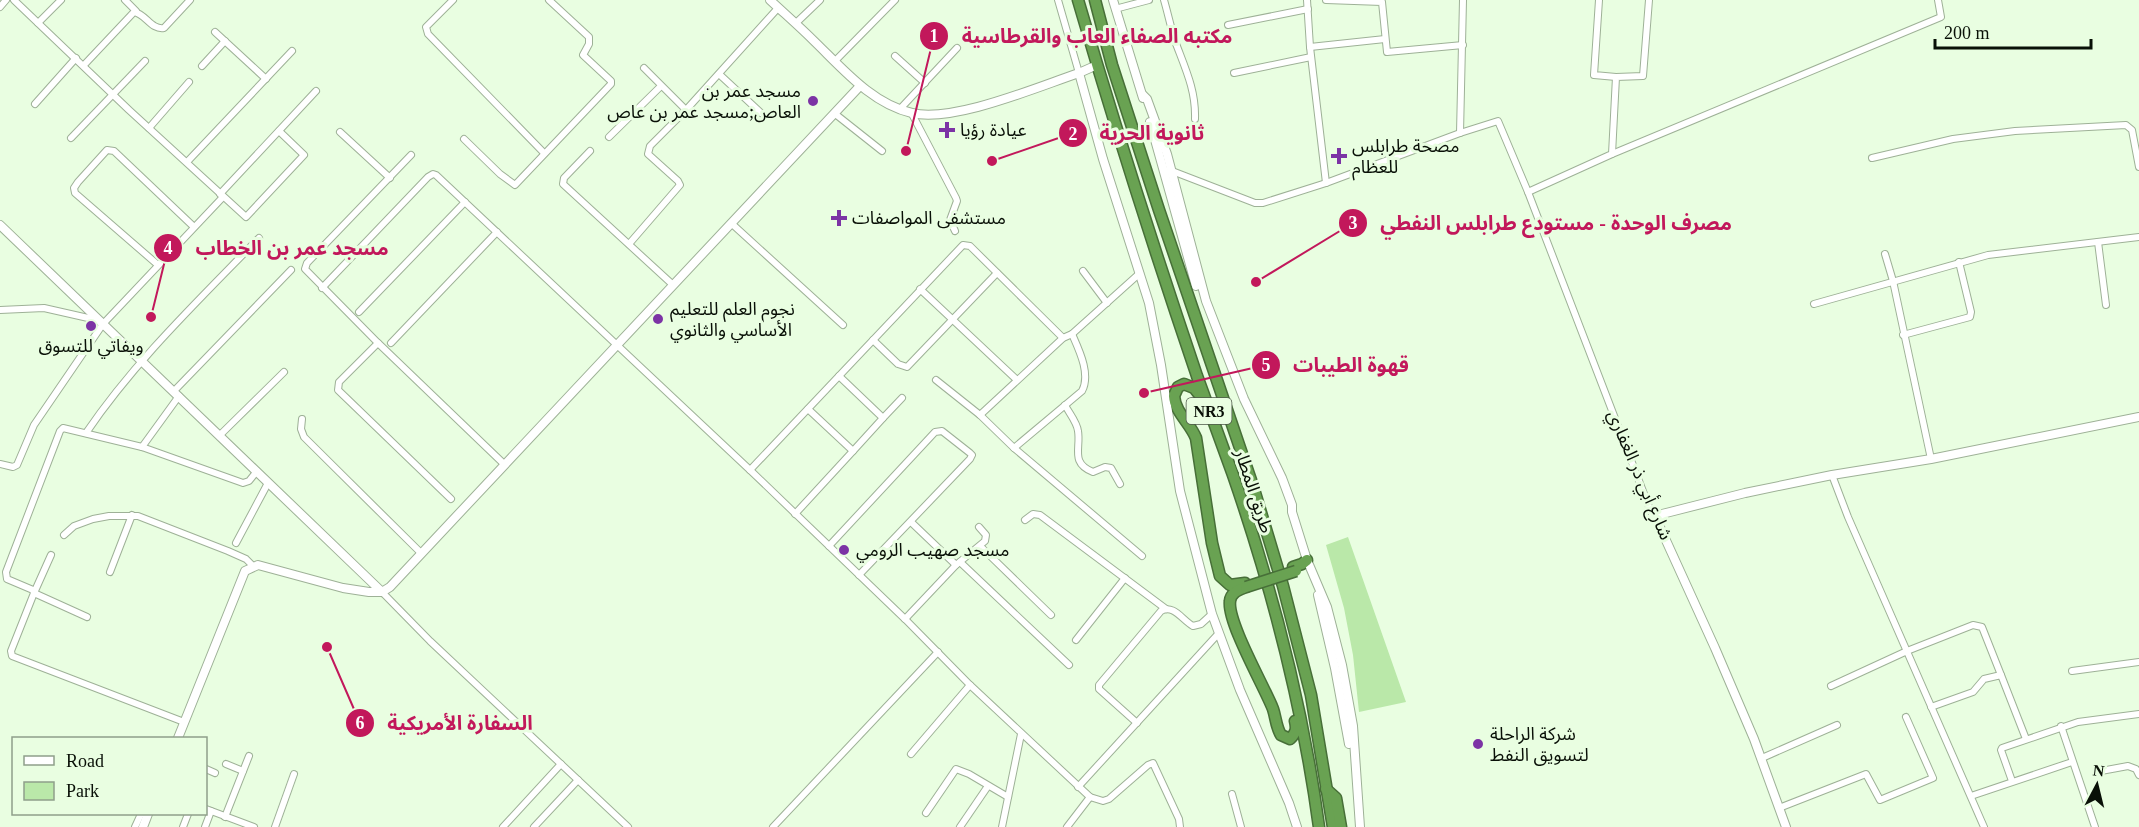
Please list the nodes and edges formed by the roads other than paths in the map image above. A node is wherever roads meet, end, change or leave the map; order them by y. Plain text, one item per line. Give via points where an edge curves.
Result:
1 (14, 0) edge
2 (61, 0) edge
3 (125, 0) edge
4 (190, 0) edge
5 (453, 0) edge
6 (549, 0) edge
7 (770, 0) edge
8 (820, 0) edge
9 (895, 0) edge
10 (1058, 0) edge
11 (1078, 0) edge
12 (1097, 0) edge
13 (1149, 0) edge
14 (1164, 0) edge
15 (1308, 0) edge
16 (1326, 0) edge
17 (1463, 0) edge
18 (1599, 0) edge
19 (1649, 0) edge
20 (1938, 0) edge
21 (1114, 4) edge
22 (778, 8) junction
23 (1308, 9) junction
24 (136, 12) junction
25 (38, 23) junction
26 (796, 23) junction
27 (1228, 25) dead end
28 (215, 32) dead end
29 (1385, 39) junction
30 (225, 41) junction
31 (1463, 45) junction
32 (1310, 47) junction
33 (957, 48) dead end
34 (292, 51) dead end
35 (895, 56) dead end
36 (1311, 57) junction
37 (76, 58) junction
38 (145, 61) dead end
39 (835, 61) junction
40 (84, 65) junction
41 (1097, 65) junction
42 (202, 66) dead end
43 (644, 68) dead end
44 (1079, 73) junction
45 (719, 74) junction
46 (1234, 74) dead end
47 (1616, 77) junction
48 (266, 79) junction
49 (189, 82) dead end
50 (925, 83) junction
51 (661, 86) junction
52 (860, 86) junction
53 (316, 91) dead end
54 (114, 95) junction
55 (35, 104) dead end
56 (686, 110) junction
57 (900, 110) junction
58 (761, 113) dead end
59 (834, 113) junction
60 (912, 114) junction
61 (1195, 119) dead end
62 (149, 128) junction
63 (279, 131) junction
64 (340, 132) dead end
65 (1460, 133) junction
66 (2136, 135) edge
67 (609, 137) dead end
68 (71, 138) dead end
69 (464, 139) dead end
70 (590, 151) dead end
71 (882, 151) dead end
72 (544, 153) junction
73 (1612, 154) junction
74 (411, 155) dead end
75 (1872, 158) dead end
76 (187, 162) junction
77 (2139, 167) edge
78 (1168, 172) junction
79 (390, 178) junction
80 (1326, 183) junction
81 (1527, 192) junction
82 (221, 196) junction
83 (465, 202) junction
84 (731, 223) junction
85 (0, 225) edge
86 (194, 226) junction
87 (955, 231) dead end
88 (497, 232) junction
89 (2139, 237) edge
90 (259, 238) dead end
91 (2098, 242) junction
92 (629, 243) junction
93 (1885, 255) dead end
94 (1959, 262) junction
95 (158, 265) junction
96 (291, 270) dead end
97 (1083, 271) dead end
98 (997, 273) junction
99 (1140, 273) junction
100 (1893, 281) junction
101 (672, 284) junction
102 (322, 288) junction
103 (920, 289) junction
104 (1107, 303) junction
105 (1814, 304) dead end
106 (2106, 305) dead end
107 (0, 310) edge
108 (359, 312) dead end
109 (952, 318) junction
110 (101, 322) junction
111 (843, 325) dead end
112 (1072, 334) junction
113 (1904, 335) junction
114 (1063, 338) junction
115 (873, 340) junction
116 (378, 343) junction
117 (391, 343) dead end
118 (618, 345) junction
119 (142, 360) junction
120 (284, 372) dead end
121 (839, 376) junction
122 (936, 380) dead end
123 (1017, 380) junction
124 (177, 394) junction
125 (903, 398) dead end
126 (1065, 405) junction
127 (808, 409) junction
128 (1173, 409) junction
129 (1208, 409) junction
130 (980, 415) junction
131 (2139, 417) edge
132 (883, 418) junction
133 (302, 419) dead end
134 (87, 434) junction
135 (220, 435) junction
136 (142, 447) junction
137 (1014, 448) junction
138 (853, 451) junction
139 (1931, 459) junction
140 (505, 465) junction
141 (1, 466) edge
142 (750, 470) junction
143 (257, 471) junction
144 (1832, 476) junction
145 (268, 483) junction
146 (1120, 484) dead end
147 (451, 499) dead end
148 (795, 514) junction
149 (132, 515) junction
150 (1025, 520) dead end
151 (911, 522) junction
152 (1659, 525) junction
153 (980, 527) dead end
154 (63, 535) dead end
155 (236, 543) dead end
156 (829, 546) junction
157 (980, 546) junction
158 (421, 553) junction
159 (51, 555) dead end
160 (1142, 556) dead end
161 (958, 563) junction
162 (253, 566) junction
163 (1311, 570) junction
164 (110, 572) dead end
165 (860, 574) junction
166 (1125, 578) junction
167 (1246, 585) junction
168 (382, 592) junction
169 (34, 593) junction
170 (1166, 609) junction
171 (1212, 614) junction
172 (1051, 615) dead end
173 (87, 617) dead end
174 (905, 619) junction
175 (1279, 632) junction
176 (1219, 633) junction
177 (1076, 640) dead end
178 (1907, 651) junction
179 (938, 652) junction
180 (2139, 662) edge
181 (1069, 665) dead end
182 (2072, 671) dead end
183 (2001, 675) junction
184 (970, 685) junction
185 (1831, 686) dead end
186 (1931, 707) junction
187 (2139, 714) edge
188 (1906, 717) dead end
189 (184, 722) junction
190 (1137, 723) junction
191 (1837, 725) dead end
192 (2061, 726) junction
193 (1022, 734) junction
194 (178, 737) edge
195 (2026, 739) junction
196 (911, 754) dead end
197 (249, 756) dead end
198 (1762, 758) junction
199 (2072, 762) junction
200 (226, 764) dead end
201 (561, 764) junction
202 (207, 769) edge
203 (243, 771) junction
204 (2101, 771) dead end
205 (215, 773) dead end
206 (294, 774) dead end
207 (2139, 776) edge
208 (578, 780) junction
209 (2012, 781) junction
210 (988, 786) junction
211 (1078, 787) junction
212 (1326, 789) junction
213 (1232, 794) dead end
214 (1971, 796) junction
215 (1008, 797) junction
216 (1090, 797) junction
217 (1779, 808) junction
218 (208, 810) edge
219 (926, 813) dead end
220 (225, 817) junction
221 (622, 821) junction
222 (205, 827) edge
223 (254, 827) edge
224 (275, 827) edge
225 (503, 827) edge
226 (534, 827) edge
227 (616, 827) edge
228 (628, 827) edge
229 (773, 827) edge
230 (960, 827) edge
231 (1002, 827) edge
232 (1067, 827) edge
233 (1180, 827) edge
234 (1241, 827) edge
235 (1297, 827) edge
236 (1319, 827) edge
237 (1333, 827) edge
238 (1341, 827) edge
239 (1360, 827) edge
240 (1786, 827) edge
241 (1984, 827) edge
242 (2095, 827) edge

1 - 25 street
2 - 25 street
3 - 24 street
4 - 24 street via 161,28
5 - 72 street via 426,30
6 - 72 street via 589,37 583,55 612,82
7 - 22 street
8 - 26 street
9 - 39 street
10 - 44 street
11 - 41 highway, طريق المطار / NR3
12 - 212 highway, طريق المطار / NR3 via 1123,99 1283,586 1311,695
13 - 21 street
14 - 61 street via 1192,84
15 - 23 street
16 - 29 street via 1382,2
17 - 31 street
18 - 47 street via 1594,75
19 - 47 street via 1643,76
20 - 73 street via 1941,17
21 - 78 street
22 - 26 street
22 - 45 street
23 - 27 street
23 - 32 street
24 - 40 street
25 - 37 street
26 - 39 street
28 - 30 street
29 - 31 street via 1387,52
29 - 32 street
30 - 42 street
30 - 48 street
31 - 65 street
32 - 36 street
33 - 50 street
34 - 48 street
35 - 50 street
36 - 46 street
36 - 80 street
37 - 40 street
37 - 55 street
38 - 54 street
39 - 52 street
40 - 54 street
41 - 44 street
41 - 129 highway, طريق المطار / NR3
43 - 51 street
44 - 60 street via 963,111
44 - 99 street
45 - 56 street
45 - 58 street
47 - 73 street
48 - 76 street
49 - 62 street
50 - 57 street
51 - 56 street
51 - 67 street
52 - 57 street
52 - 59 street
53 - 63 street
54 - 62 street
54 - 68 street
56 - 92 street via 648,150 680,185
57 - 60 street
59 - 71 street
59 - 84 street
60 - 87 street via 956,198 950,220
62 - 76 street
63 - 82 street
63 - 82 street via 304,155 247,217
64 - 79 street
65 - 80 street
65 - 81 street, شارع أبي ذر الغفاري via 1498,121
66 - 75 street via 2126,125 2015,131 1953,139
66 - 77 street
69 - 72 street via 514,185
70 - 92 street via 564,178 563,184
73 - 81 street
74 - 79 street
76 - 82 street
78 - 80 street via 1263,204
78 - 163 street via 1206,301 1242,400 1282,478
79 - 102 street via 306,265 306,272
81 - 152 street, شارع أبي ذر الغفاري
82 - 86 street
83 - 88 street
83 - 102 street via 436,175 429,175
83 - 108 street
84 - 101 street
84 - 111 street
85 - 110 street
86 - 95 street
86 - 95 street via 114,151 107,150 78,182 75,193
88 - 117 street
88 - 118 street
89 - 91 street
90 - 119 street
91 - 94 street
91 - 106 street
92 - 101 street
93 - 100 street
94 - 100 street
94 - 113 street via 1970,317
95 - 110 street
96 - 124 street
97 - 104 street
98 - 103 street via 970,246 963,245
98 - 109 street
98 - 114 street
99 - 104 street
99 - 128 street
100 - 105 street
100 - 113 street
101 - 118 street
102 - 116 street
103 - 109 street
103 - 115 street
104 - 112 street
107 - 110 street via 44,308
109 - 115 street via 907,367 898,364
109 - 123 street
110 - 119 street
110 - 141 street via 34,425 20,460 13,467
112 - 114 street
112 - 126 street via 1082,360 1085,385
113 - 139 street
114 - 123 street
115 - 121 street
116 - 140 street
116 - 147 street via 339,382 339,390
118 - 140 street
118 - 142 street
119 - 124 street
119 - 134 street
120 - 135 street
121 - 127 street
121 - 132 street
122 - 130 street
123 - 130 street
124 - 135 street
124 - 136 street
125 - 132 street
126 - 137 street
126 - 146 street via 1079,432 1079,460 1093,472 1111,468
127 - 138 street
127 - 142 street
128 - 129 highway via 1174,392 1184,384 1194,388
128 - 167 highway via 1192,428 1196,438 1220,576 1230,585
128 - 171 street via 1187,524
129 - 175 highway, طريق المطار / NR3 via 1233,476
130 - 137 street
131 - 139 street
132 - 138 street
133 - 158 street via 304,437
134 - 136 street
134 - 169 street via 61,429 6,572 7,579
135 - 143 street
136 - 143 street via 246,483
137 - 160 street
138 - 148 street
139 - 144 street
140 - 158 street
142 - 148 street
143 - 145 street
144 - 152 street via 1665,513
144 - 178 street
145 - 155 street
145 - 168 street
148 - 156 street
149 - 154 street via 93,519
149 - 162 street via 228,551
149 - 164 street
150 - 166 street via 1033,514 1040,515
151 - 156 street via 972,455 942,431 933,433
151 - 161 street
151 - 165 street
152 - 198 street, شارع أبي ذر الغفاري
153 - 157 street via 986,537
156 - 165 street
157 - 161 street
157 - 172 street
158 - 168 street
159 - 169 street
161 - 174 street
161 - 181 street
162 - 168 street via 358,591
162 - 189 street via 245,571
163 - 167 highway, bridge via 1294,569
163 - 239 street via 1335,668 1357,786
165 - 174 street
166 - 170 street
166 - 177 street
167 - 175 highway via 1232,594 1231,610 1278,730 1290,739 1296,725
168 - 201 street
169 - 173 street
169 - 189 street via 10,651 12,656
170 - 171 street via 1193,626
170 - 190 street via 1099,685
171 - 176 street
174 - 179 street
175 - 236 highway, طريق المطار / NR3
176 - 190 street
176 - 235 street
178 - 183 street via 1978,625
178 - 185 street
178 - 186 street
179 - 184 street
179 - 229 street
180 - 182 street
183 - 186 street via 1984,679 1973,692
183 - 195 street
184 - 193 street
184 - 196 street
186 - 214 street
187 - 192 street
188 - 217 street via 1934,778 1880,800 1866,774
189 - 194 street
190 - 211 street
191 - 198 street
192 - 195 street
192 - 199 street
193 - 211 street
193 - 215 street
195 - 209 street via 2001,750
197 - 203 street
198 - 217 street, شارع أبي ذر الغفاري
199 - 209 street
199 - 242 street
200 - 203 street
201 - 208 street
201 - 225 street
202 - 205 street
203 - 220 street
204 - 207 street via 2128,766 2136,769
206 - 224 street
208 - 221 street
208 - 226 street
209 - 214 street
210 - 215 street
210 - 219 street via 956,769
210 - 230 street
211 - 216 street
212 - 237 highway, طريق المطار / NR3
212 - 238 highway via 1335,795
213 - 234 street
214 - 241 street
215 - 231 street
216 - 232 street
216 - 233 street via 1109,799 1153,763
217 - 240 street, شارع أبي ذر الغفاري
218 - 220 street
218 - 222 street
220 - 223 street
221 - 227 street
221 - 228 street

